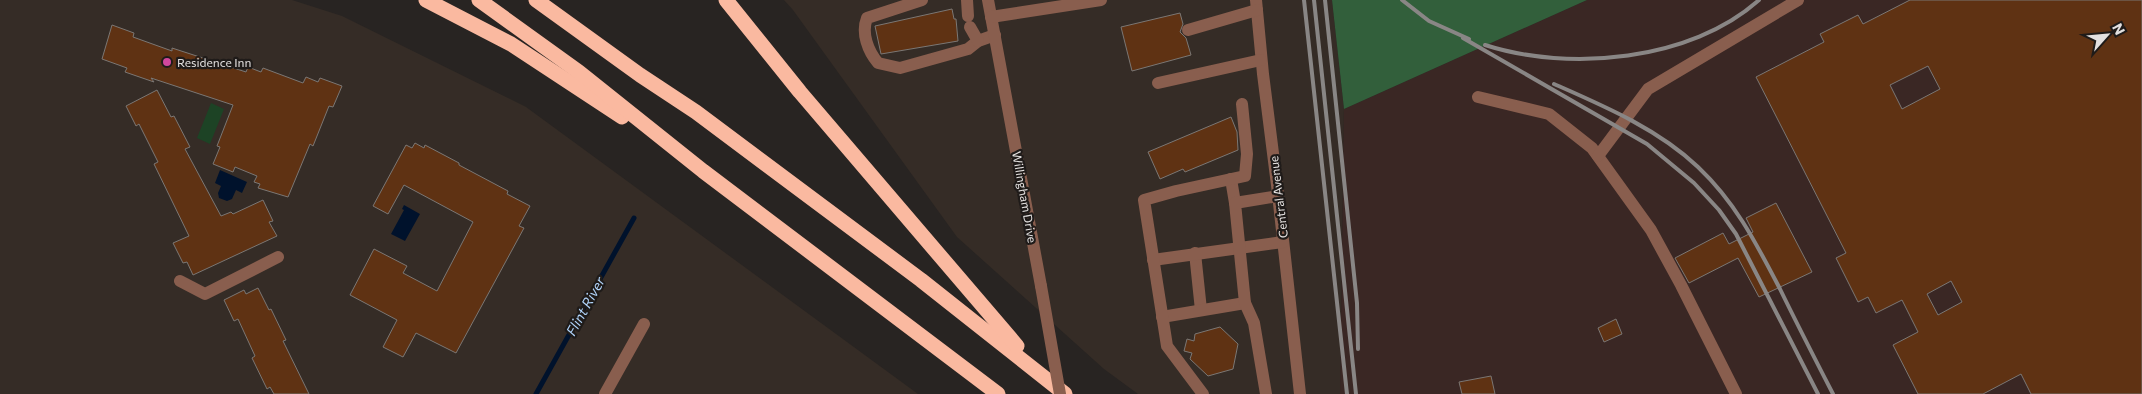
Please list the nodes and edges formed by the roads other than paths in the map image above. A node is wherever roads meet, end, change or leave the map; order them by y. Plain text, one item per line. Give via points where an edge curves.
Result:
1 (426, 0) edge
2 (479, 0) edge
3 (536, 0) edge
4 (726, 0) edge
5 (922, 0) edge
6 (967, 0) edge
7 (988, 0) edge
8 (1101, 0) edge
9 (1798, 0) edge
10 (1257, 5) edge
11 (991, 16) junction
12 (1188, 30) dead end
13 (995, 35) junction
14 (978, 41) junction
15 (1262, 60) junction
16 (1158, 83) dead end
17 (1478, 97) dead end
18 (1242, 104) dead end
19 (1598, 156) junction
20 (703, 171) junction
21 (1231, 178) junction
22 (1278, 196) junction
23 (1235, 203) junction
24 (1283, 242) junction
25 (1238, 246) junction
26 (1195, 253) junction
27 (278, 257) dead end
28 (1153, 260) junction
29 (180, 280) dead end
30 (1245, 303) junction
31 (1201, 310) junction
32 (1162, 317) junction
33 (644, 324) dead end
34 (1039, 372) junction
35 (605, 394) edge
36 (998, 394) edge
37 (1060, 394) edge
38 (1065, 394) edge
39 (1203, 394) edge
40 (1266, 394) edge
41 (1300, 394) edge
42 (1736, 394) edge

1 - 20 highway via 511,44
2 - 20 highway via 579,72
3 - 34 highway via 696,112
4 - 34 highway via 800,92
5 - 14 street via 867,18 864,27 870,53 878,63 900,68 968,49
6 - 14 street via 969,22
7 - 11 street, Willingham Drive
8 - 11 street
9 - 19 street via 1648,90
10 - 12 street
10 - 15 street, Central Avenue
11 - 13 street, Willingham Drive
13 - 14 street
13 - 37 street, Willingham Drive, bridge
15 - 16 street
15 - 22 street, Central Avenue
17 - 19 street via 1549,114
18 - 21 street via 1247,154 1245,176
19 - 42 street via 1651,230
20 - 36 highway
21 - 23 street
21 - 28 street via 1144,200
22 - 23 street
22 - 24 street, Central Avenue
23 - 25 street
24 - 25 street
24 - 41 street, Central Avenue
25 - 26 street
25 - 30 street
26 - 28 street
26 - 31 street
27 - 29 street via 204,294
28 - 32 street
30 - 31 street
30 - 40 street via 1254,323
31 - 32 street
32 - 39 street via 1167,346
33 - 35 street
34 - 38 highway

